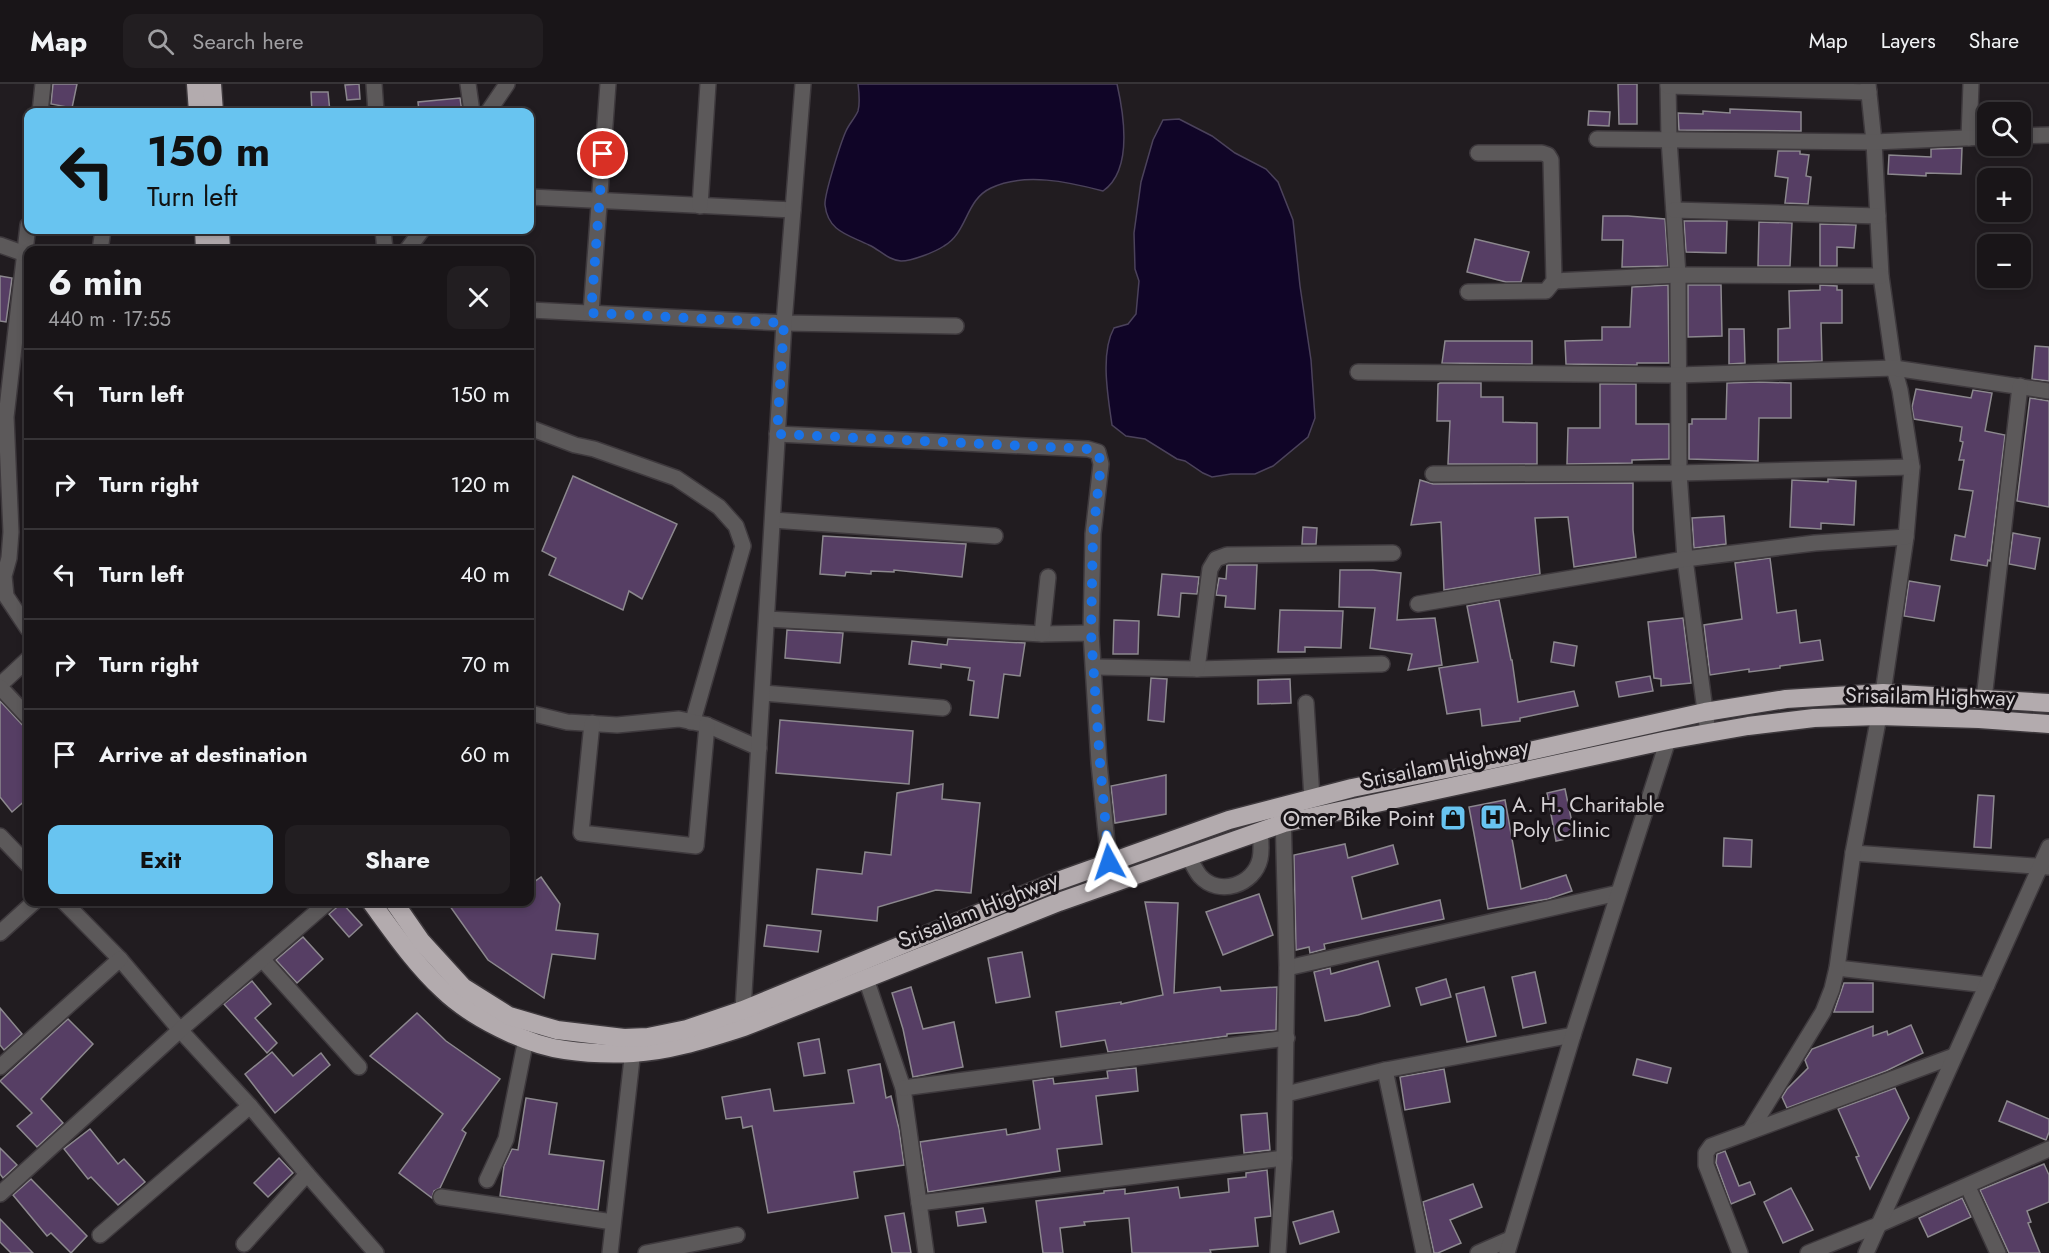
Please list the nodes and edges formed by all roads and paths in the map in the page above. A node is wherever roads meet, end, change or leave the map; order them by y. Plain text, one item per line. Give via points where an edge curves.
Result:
1 (43, 84) edge
2 (196, 84) edge
3 (212, 84) edge
4 (374, 84) edge
5 (468, 84) edge
6 (507, 84) edge
7 (608, 84) edge
8 (708, 84) edge
9 (803, 84) edge
10 (1971, 84) edge
11 (1668, 85) edge
12 (1868, 88) edge
13 (40, 108) edge
14 (198, 108) edge
15 (214, 108) edge
16 (376, 108) edge
17 (471, 108) edge
18 (491, 108) edge
19 (2049, 135) edge
20 (2031, 136) edge
21 (1969, 138) junction
22 (1977, 138) edge
23 (1597, 139) dead end
24 (1669, 139) junction
25 (1874, 142) junction
26 (1478, 153) dead end
27 (534, 198) edge
28 (599, 201) junction
29 (700, 206) junction
30 (793, 210) junction
31 (1674, 210) junction
32 (1878, 216) junction
33 (0, 245) edge
34 (24, 254) edge
35 (24, 271) edge
36 (1678, 275) junction
37 (1881, 276) junction
38 (1554, 281) junction
39 (1468, 292) dead end
40 (534, 310) edge
41 (591, 313) junction
42 (784, 323) junction
43 (956, 326) dead end
44 (6, 367) edge
45 (1894, 368) junction
46 (1358, 372) dead end
47 (1678, 375) junction
48 (2020, 386) junction
49 (2049, 391) edge
50 (3, 418) edge
51 (534, 429) edge
52 (777, 434) junction
53 (1912, 467) junction
54 (1679, 473) junction
55 (1433, 474) dead end
56 (773, 520) junction
57 (995, 536) dead end
58 (1906, 537) junction
59 (1394, 553) dead end
60 (1685, 559) junction
61 (1048, 577) dead end
62 (1418, 604) dead end
63 (767, 619) junction
64 (24, 623) edge
65 (1091, 633) junction
66 (1042, 634) junction
67 (24, 662) edge
68 (1382, 664) dead end
69 (1095, 667) junction
70 (1197, 669) junction
71 (0, 686) edge
72 (763, 693) junction
73 (1883, 693) junction
74 (1984, 699) junction
75 (1306, 703) dead end
76 (2049, 703) edge
77 (943, 708) dead end
78 (1705, 712) junction
79 (24, 713) edge
80 (534, 714) edge
81 (1879, 716) junction
82 (691, 722) junction
83 (592, 723) junction
84 (2049, 724) edge
85 (707, 725) junction
86 (1708, 733) junction
87 (1668, 740) junction
88 (759, 748) junction
89 (1312, 798) junction
90 (1283, 814) junction
91 (1260, 831) junction
92 (0, 836) edge
93 (2049, 847) edge
94 (1854, 853) junction
95 (1188, 856) junction
96 (24, 861) edge
97 (1109, 862) junction
98 (2045, 867) edge
99 (1618, 893) junction
100 (30, 906) edge
101 (68, 906) edge
102 (323, 906) edge
103 (373, 906) edge
104 (397, 906) edge
105 (0, 933) edge
106 (120, 959) junction
107 (262, 959) junction
108 (860, 961) junction
109 (1287, 968) junction
110 (1837, 968) junction
111 (867, 979) junction
112 (1987, 985) junction
113 (743, 1010) junction
114 (180, 1030) junction
115 (1572, 1035) junction
116 (1287, 1038) junction
117 (526, 1039) junction
118 (634, 1045) junction
119 (1954, 1056) junction
120 (359, 1066) dead end
121 (0, 1068) edge
122 (1385, 1070) junction
123 (903, 1088) junction
124 (1286, 1094) junction
125 (250, 1106) junction
126 (1750, 1131) junction
127 (2049, 1149) edge
128 (1284, 1158) junction
129 (307, 1174) junction
130 (486, 1180) dead end
131 (1968, 1187) junction
132 (0, 1194) edge
133 (441, 1197) dead end
134 (919, 1203) junction
135 (612, 1222) junction
136 (1878, 1225) junction
137 (737, 1234) dead end
138 (100, 1236) dead end
139 (244, 1244) dead end
140 (1509, 1246) edge
141 (376, 1253) edge
142 (610, 1253) edge
143 (646, 1253) edge
144 (926, 1253) edge
145 (1278, 1253) edge
146 (1424, 1253) edge
147 (1478, 1253) edge
148 (1740, 1253) edge
149 (1808, 1253) edge
150 (1866, 1253) edge
151 (1998, 1253) edge

1 - 13 street
2 - 14 highway
3 - 15 highway
4 - 16 street
5 - 17 street
6 - 18 street
7 - 28 street
8 - 29 street
9 - 30 street
10 - 21 street
11 - 12 street
11 - 24 street
12 - 25 street
19 - 20 street
21 - 22 street
21 - 25 street
23 - 24 street
24 - 25 street
24 - 31 street
25 - 32 street
26 - 38 street via 1542,153 1551,160
27 - 28 street
28 - 29 street
28 - 41 street
29 - 30 street
30 - 42 street
31 - 32 street
31 - 36 street
32 - 37 street
33 - 34 street
35 - 44 street
36 - 37 street
36 - 38 street
36 - 47 street
37 - 45 street
38 - 39 street via 1546,291
40 - 41 street
41 - 42 street
42 - 43 street
42 - 52 street
44 - 50 street
45 - 47 street
45 - 48 street
45 - 53 street
46 - 47 street
47 - 54 street
48 - 49 street
48 - 74 street
50 - 64 street via 11,532 4,576 6,596
51 - 82 street via 676,478 720,507 736,526 743,546
52 - 56 street
52 - 65 street via 1098,452 1101,464 1093,534
53 - 54 street
53 - 58 street
54 - 55 street
54 - 60 street
56 - 57 street
56 - 63 street
58 - 60 street via 1815,543
58 - 73 street
59 - 70 street via 1227,555 1216,559 1210,569
60 - 62 street
60 - 78 street
61 - 66 street
63 - 66 street
63 - 72 street
65 - 66 street
65 - 69 street
67 - 71 street
68 - 70 street
69 - 70 street
69 - 97 street
71 - 79 street
72 - 77 street
72 - 88 street
73 - 74 highway, Srisailam Highway
73 - 78 highway, Srisailam Highway via 1786,699
74 - 76 highway, Srisailam Highway
75 - 89 street
78 - 86 street
78 - 89 highway, Srisailam Highway
80 - 83 street
81 - 84 highway, Srisailam Highway
81 - 86 highway, Srisailam Highway via 1814,718
81 - 94 street
82 - 83 street via 679,719 617,725
82 - 85 street
83 - 85 street via 581,833 696,846
85 - 88 street
86 - 87 highway, Srisailam Highway
87 - 90 highway, Srisailam Highway
87 - 99 street
88 - 113 street
89 - 90 highway, Srisailam Highway
90 - 91 highway, Srisailam Highway
90 - 97 highway, Srisailam Highway via 1229,820
90 - 109 street
91 - 95 highway, Srisailam Highway
91 - 95 street via 1256,870 1235,885 1209,883 1200,877
92 - 96 street
93 - 98 street
94 - 98 street
94 - 110 street
95 - 111 highway, Srisailam Highway via 1059,902
97 - 108 highway, Srisailam Highway
98 - 112 street
99 - 109 street
99 - 115 street
100 - 105 street
101 - 106 street
102 - 107 street
103 - 117 highway, Srisailam Highway via 444,991 483,1019
104 - 118 highway, Srisailam Highway via 421,941 463,987 509,1016
106 - 114 street
106 - 121 street
107 - 114 street
107 - 120 street
108 - 111 street
108 - 113 highway, Srisailam Highway
109 - 116 street
110 - 112 street
110 - 126 street via 1823,1012
111 - 118 highway, Srisailam Highway via 723,1034 663,1049
111 - 123 street
112 - 119 street
113 - 118 highway, Srisailam Highway via 648,1037
114 - 125 street
114 - 132 street
115 - 122 street
115 - 140 street
116 - 123 street
116 - 124 street
117 - 118 highway, Srisailam Highway via 564,1050
117 - 130 street via 506,1139
118 - 135 street
119 - 126 street
119 - 136 street
122 - 124 street
122 - 146 street
123 - 134 street
124 - 128 street
125 - 129 street
125 - 138 street
126 - 148 street via 1711,1146 1706,1153 1706,1165
127 - 131 street
128 - 134 street
128 - 145 street
129 - 139 street
129 - 141 street
131 - 136 street
131 - 151 street
133 - 135 street
134 - 144 street
135 - 142 street
136 - 149 street
136 - 150 street
137 - 143 street
140 - 147 street

